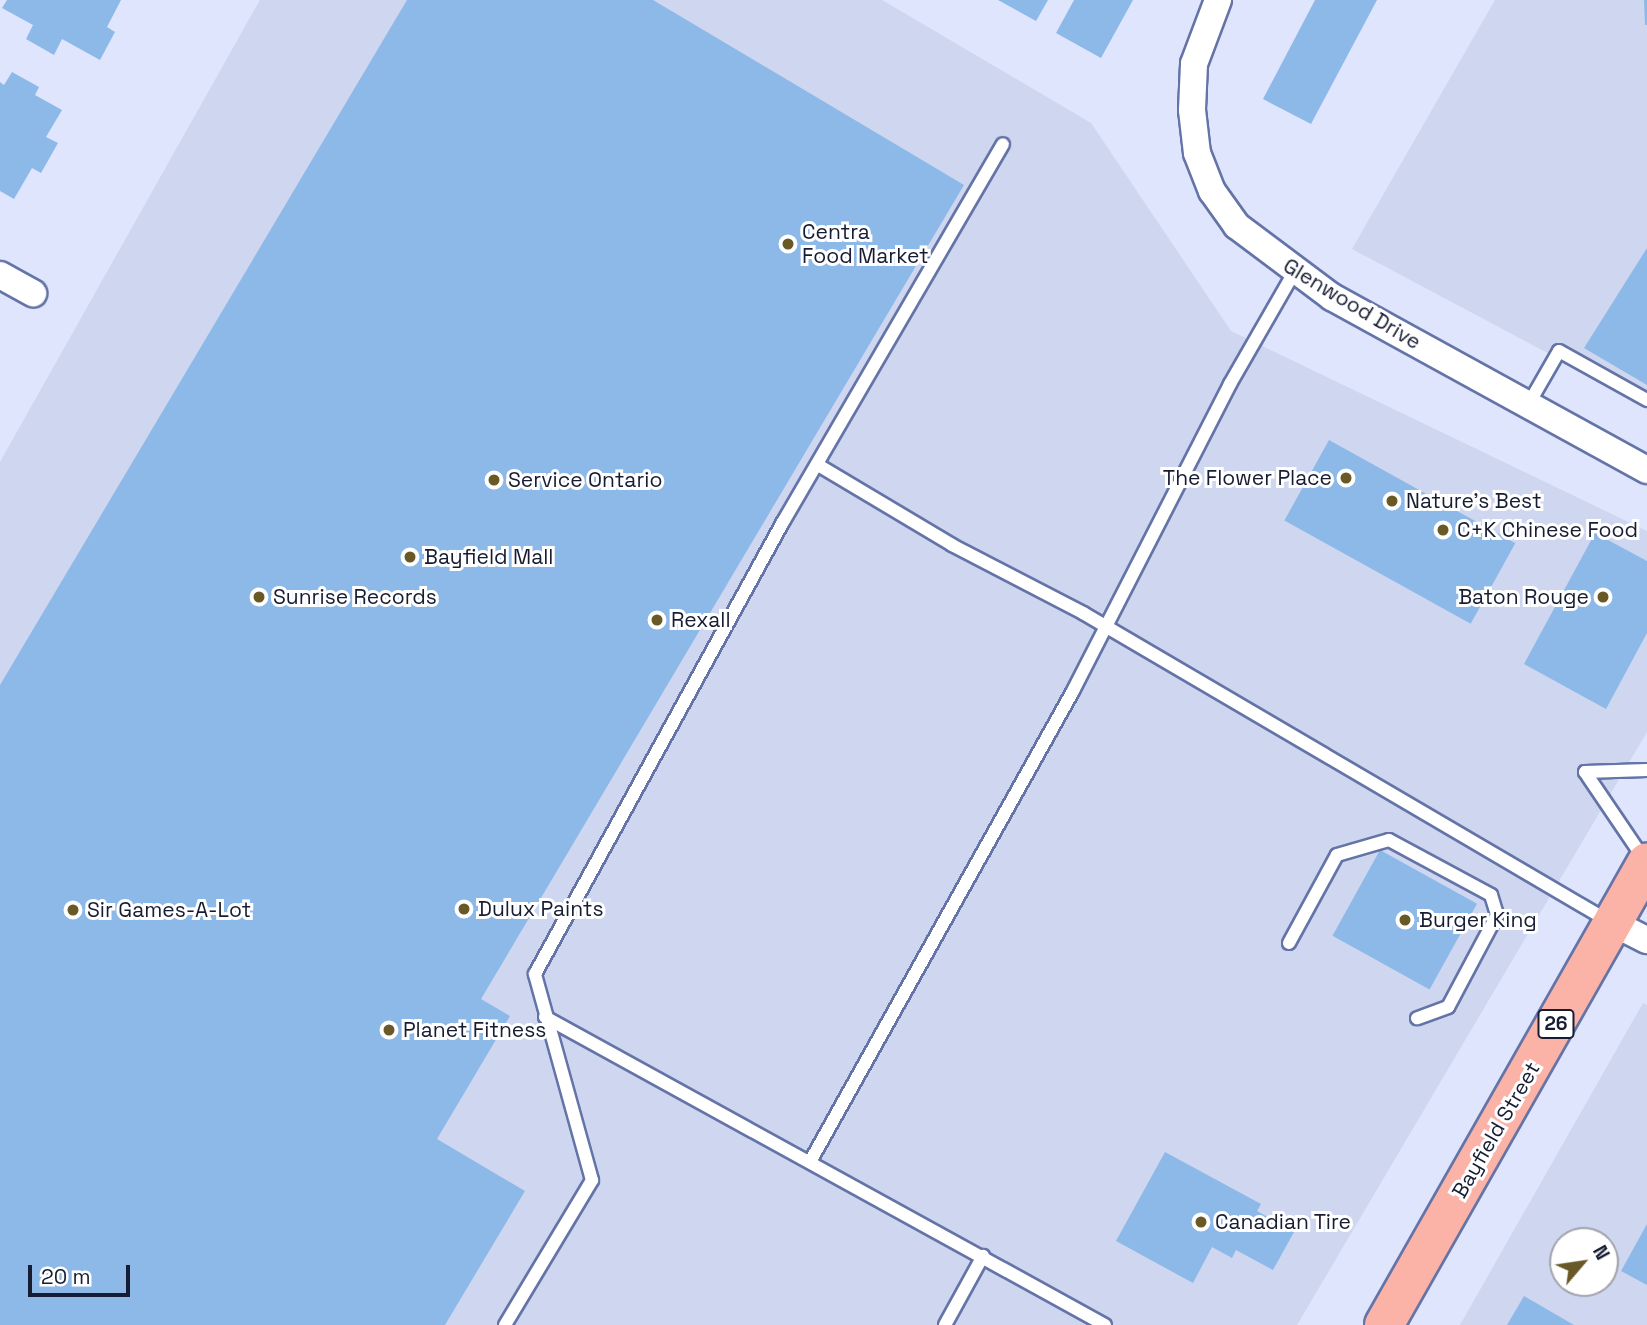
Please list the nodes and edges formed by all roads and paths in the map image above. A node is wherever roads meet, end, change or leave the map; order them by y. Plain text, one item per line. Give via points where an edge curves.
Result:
1 (1218, 0) edge
2 (1003, 144) dead end
3 (1295, 271) junction
4 (0, 275) edge
5 (33, 293) dead end
6 (1647, 400) edge
7 (1528, 405) junction
8 (818, 465) junction
9 (1647, 471) edge
10 (1107, 627) junction
11 (1647, 770) edge
12 (1647, 862) edge
13 (1613, 923) junction
14 (1647, 940) edge
15 (1289, 943) dead end
16 (545, 1017) junction
17 (1417, 1018) dead end
18 (811, 1160) junction
19 (983, 1256) junction
20 (505, 1325) edge
21 (945, 1325) edge
22 (1105, 1325) edge
23 (1384, 1325) edge

1 - 3 street, Glenwood Drive via 1195,64 1192,110 1197,153 1212,191 1237,226
2 - 8 lane
3 - 7 street, Glenwood Drive via 1332,298
3 - 10 lane via 1230,384
4 - 5 street
6 - 7 lane via 1559,351
7 - 9 street, Glenwood Drive
8 - 10 lane via 952,545
8 - 16 lane via 535,974
10 - 13 lane
10 - 18 lane
11 - 12 lane via 1584,772
12 - 13 main road, Bayfield Street / 26
13 - 14 street
13 - 23 main road, Bayfield Street / 26
15 - 17 lane via 1337,855 1389,839 1491,895 1497,915 1448,1007
16 - 18 lane
16 - 20 lane via 592,1180
18 - 19 lane
19 - 21 lane
19 - 22 lane

